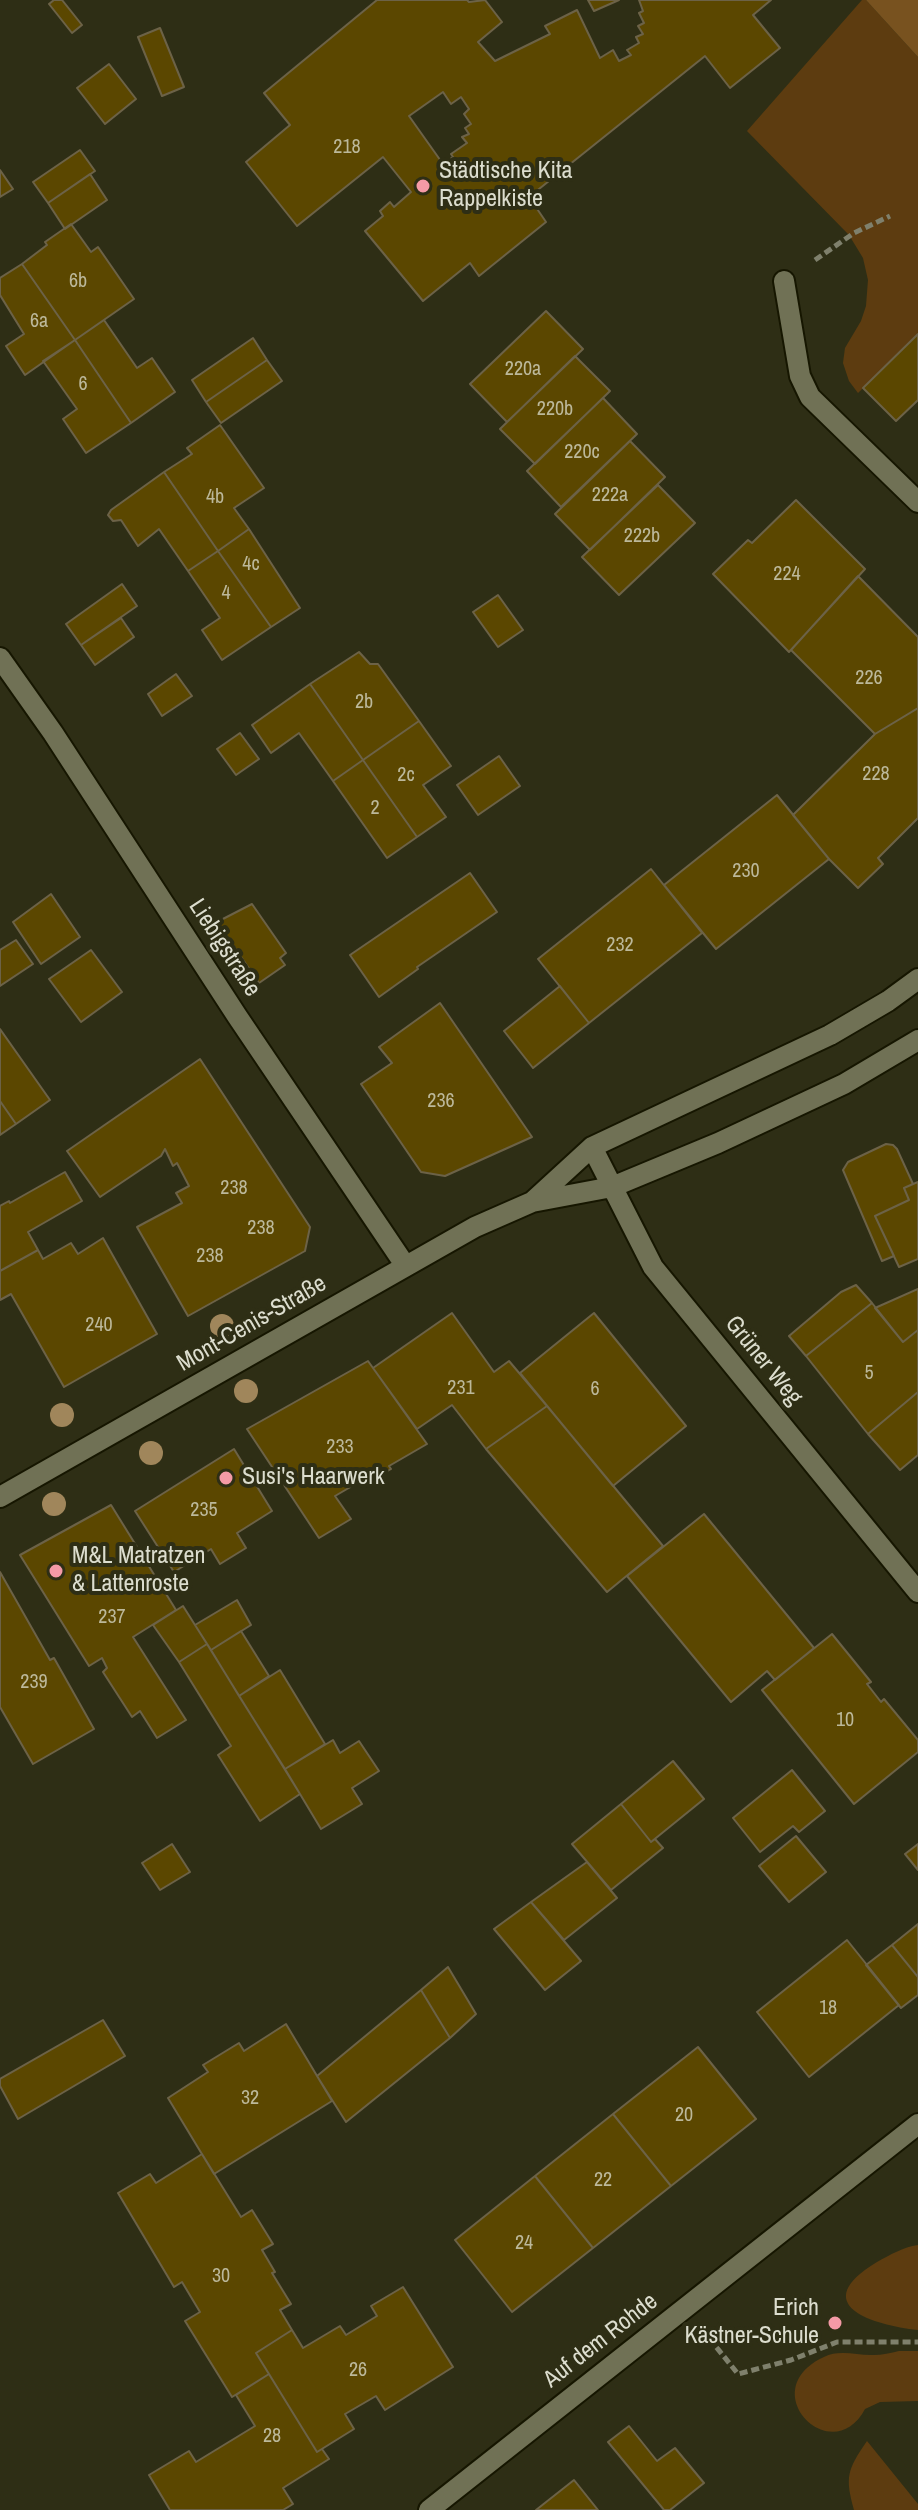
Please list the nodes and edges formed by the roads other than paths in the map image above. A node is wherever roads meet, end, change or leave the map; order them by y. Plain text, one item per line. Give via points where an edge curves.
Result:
1 (784, 281) road end
2 (918, 502) edge
3 (0, 658) edge
4 (918, 979) edge
5 (918, 1040) edge
6 (592, 1147) junction
7 (612, 1187) junction
8 (532, 1202) junction
9 (405, 1265) junction
10 (0, 1497) edge
11 (918, 1592) edge
12 (918, 2124) edge
13 (429, 2510) edge

1 - 2 street via 800,376 810,397
3 - 9 street, Liebigstraße
4 - 6 street, Mont-Cenis-Straße via 830,1035
5 - 7 street, Mont-Cenis-Straße via 844,1084
6 - 7 street, Grüner Weg
6 - 8 street, Mont-Cenis-Straße
7 - 8 street, Mont-Cenis-Straße
7 - 11 street, Grüner Weg via 653,1267
8 - 9 street, Mont-Cenis-Straße
9 - 10 street, Mont-Cenis-Straße
12 - 13 street, Auf dem Rohde

